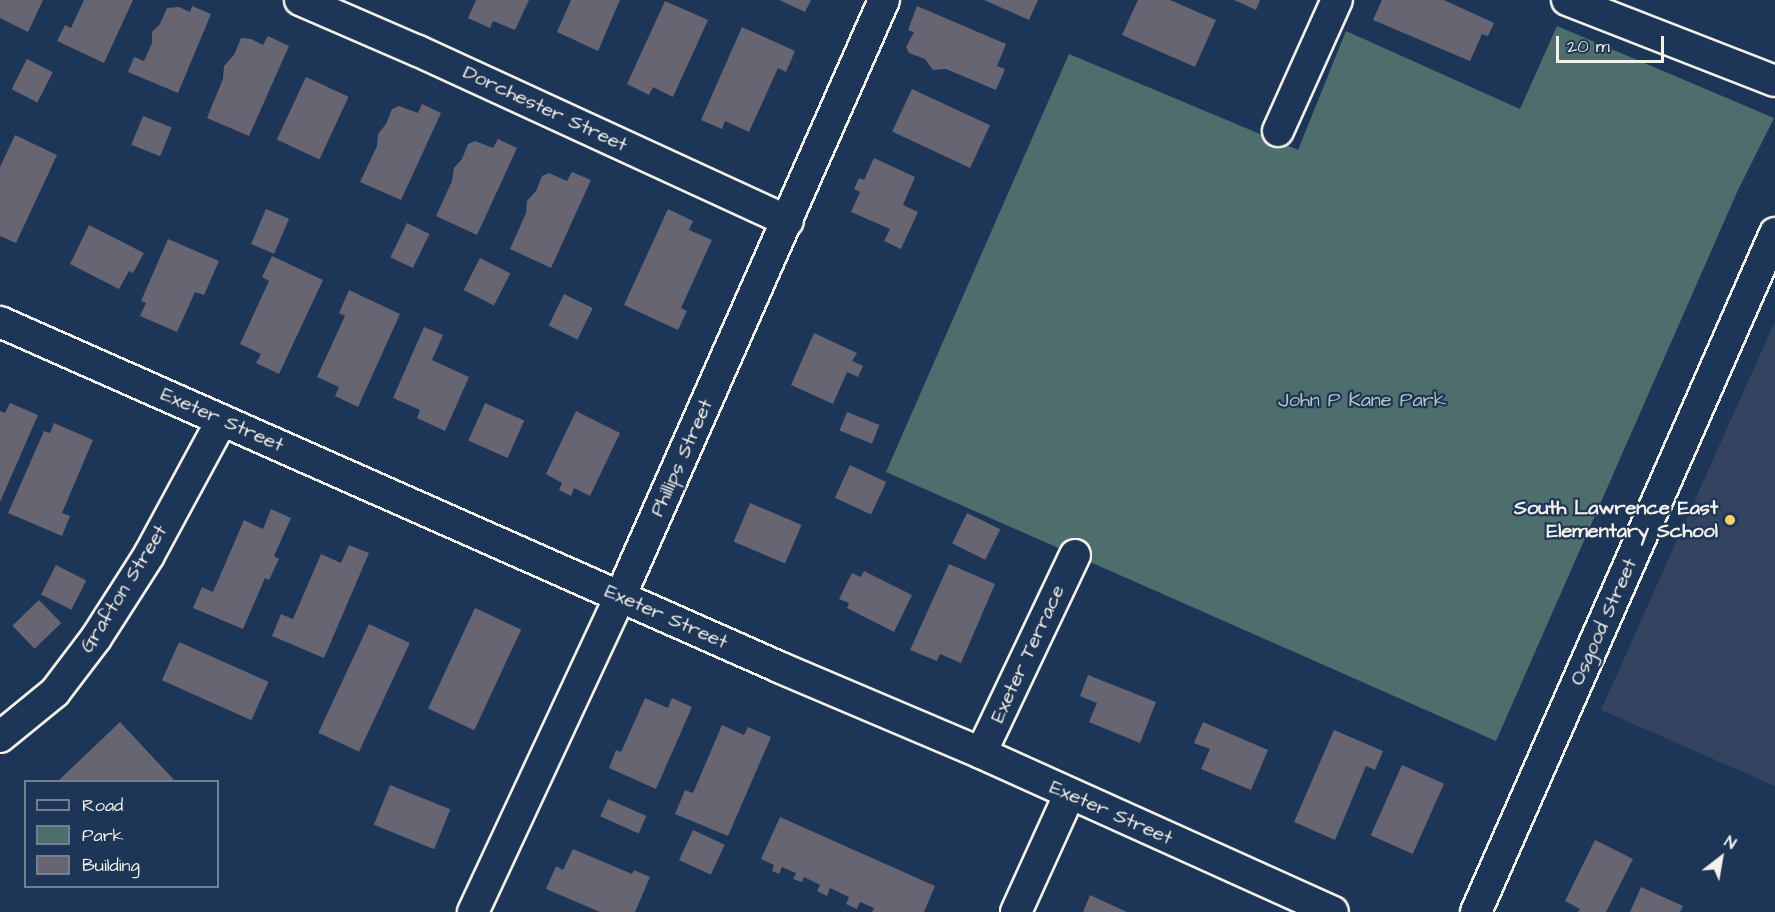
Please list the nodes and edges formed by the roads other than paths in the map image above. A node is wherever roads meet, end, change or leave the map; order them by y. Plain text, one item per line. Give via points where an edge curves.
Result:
1 (300, 0) edge
2 (884, 0) edge
3 (1337, 0) edge
4 (1567, 0) edge
5 (1775, 81) edge
6 (1278, 131) dead end
7 (788, 220) junction
8 (1775, 233) edge
9 (0, 322) edge
10 (222, 420) junction
11 (1075, 555) dead end
12 (620, 597) junction
13 (0, 737) edge
14 (981, 753) junction
15 (1069, 795) junction
16 (473, 912) edge
17 (1016, 912) edge
18 (1333, 912) edge
19 (1476, 912) edge

1 - 7 street, Dorchester Street
2 - 7 street, Phillips Street
3 - 6 street
4 - 5 street
7 - 12 street, Phillips Street
8 - 19 street, Osgood Street
9 - 10 street, Exeter Street
10 - 12 street, Exeter Street
10 - 13 street, Grafton Street via 149,555 96,638 55,692
11 - 14 street, Exeter Terrace
12 - 14 street, Exeter Street
12 - 16 street, Phillips Street
14 - 15 street, Exeter Street
15 - 17 street
15 - 18 street, Exeter Street

